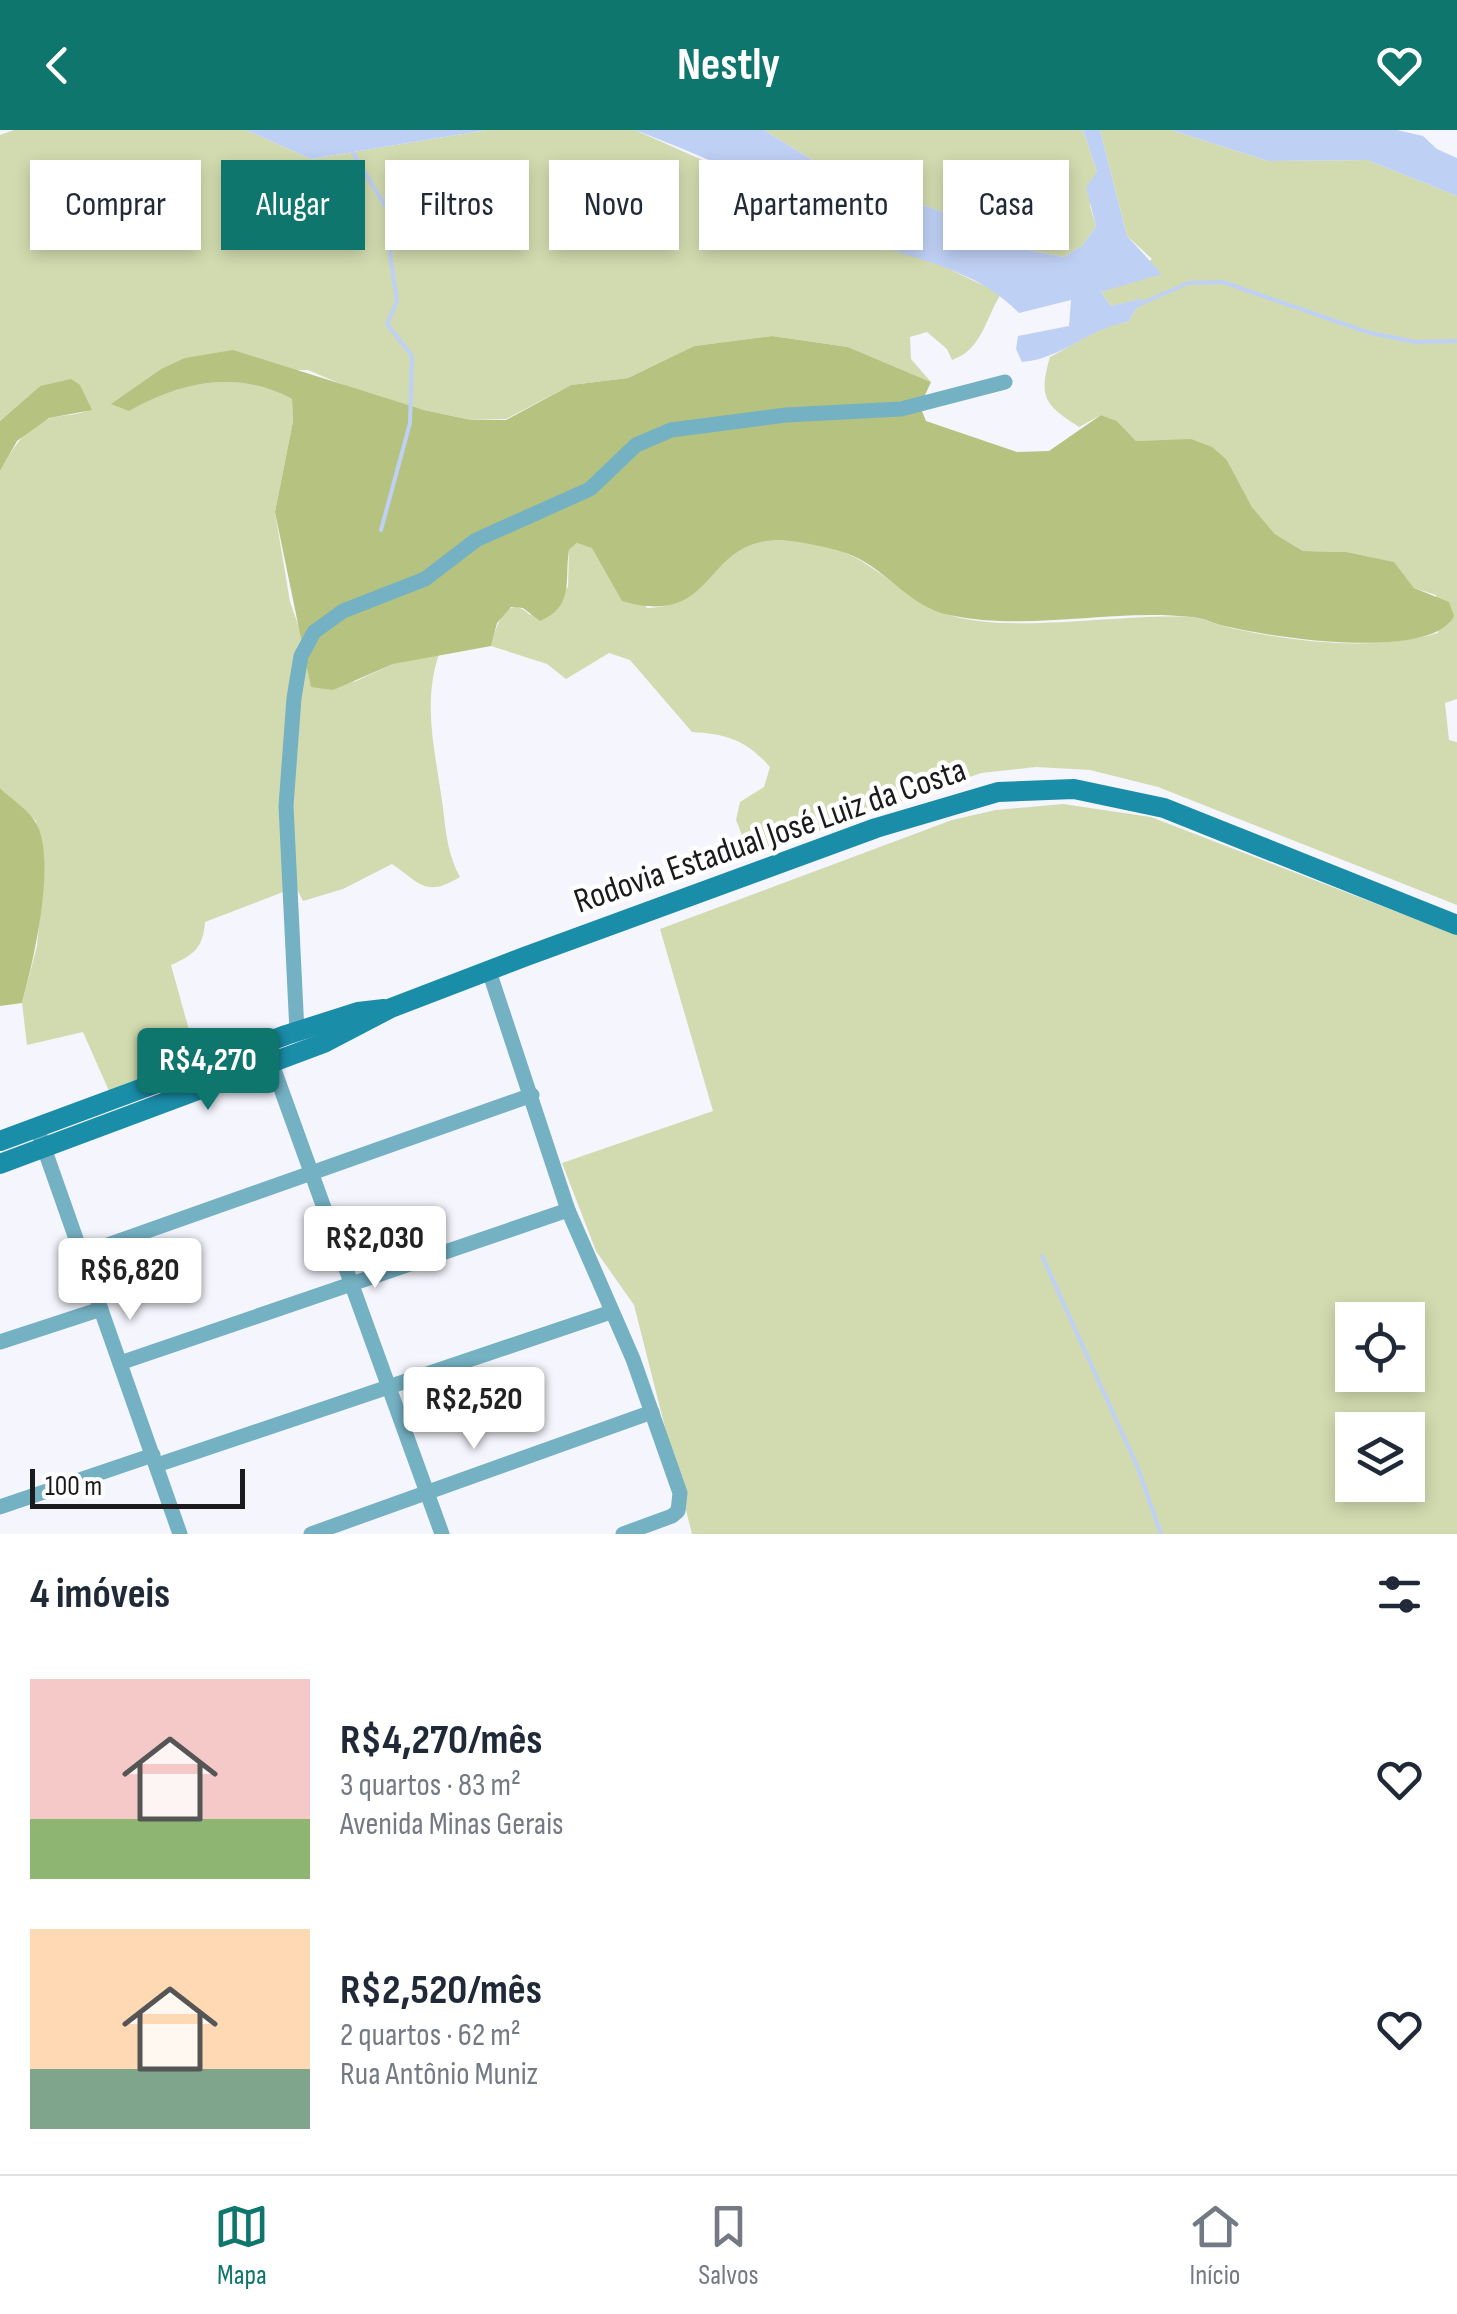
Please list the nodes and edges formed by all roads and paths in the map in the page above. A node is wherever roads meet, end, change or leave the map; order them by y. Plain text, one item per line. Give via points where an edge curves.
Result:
1 (1005, 382) dead end
2 (1457, 925) edge
3 (489, 971) junction
4 (391, 1008) junction
5 (297, 1032) junction
6 (268, 1053) junction
7 (532, 1095) junction
8 (41, 1138) junction
9 (0, 1141) edge
10 (0, 1164) edge
11 (310, 1171) junction
12 (568, 1210) junction
13 (82, 1254) junction
14 (348, 1284) junction
15 (100, 1309) junction
16 (612, 1312) junction
17 (0, 1342) edge
18 (120, 1362) junction
19 (387, 1390) junction
20 (652, 1412) junction
21 (155, 1460) junction
22 (427, 1495) junction
23 (0, 1507) edge
24 (180, 1534) edge
25 (312, 1534) edge
26 (442, 1534) edge
27 (623, 1534) edge

1 - 5 street via 902,409 671,430 636,445 590,489 476,540 425,579 343,611 314,632 296,686 286,806
2 - 3 main road, Rodovia Estadual José Luiz da Costa via 1164,808 1103,792 1039,787 946,804
3 - 4 main road, Rodovia Estadual José Luiz da Costa
3 - 7 street
4 - 5 main road
4 - 6 main road via 324,1043
5 - 6 main road
6 - 8 main road
6 - 11 street
7 - 11 street
7 - 12 street
8 - 9 main road
8 - 10 main road
8 - 13 street
11 - 13 street
11 - 14 street
12 - 14 street
12 - 16 street
13 - 15 street
14 - 18 street
14 - 19 street
15 - 17 street
15 - 18 street
16 - 19 street
16 - 20 street
18 - 21 street
19 - 21 street
19 - 22 street
20 - 22 street
20 - 27 street via 681,1503 672,1516
21 - 23 street
21 - 24 street
22 - 25 street
22 - 26 street

